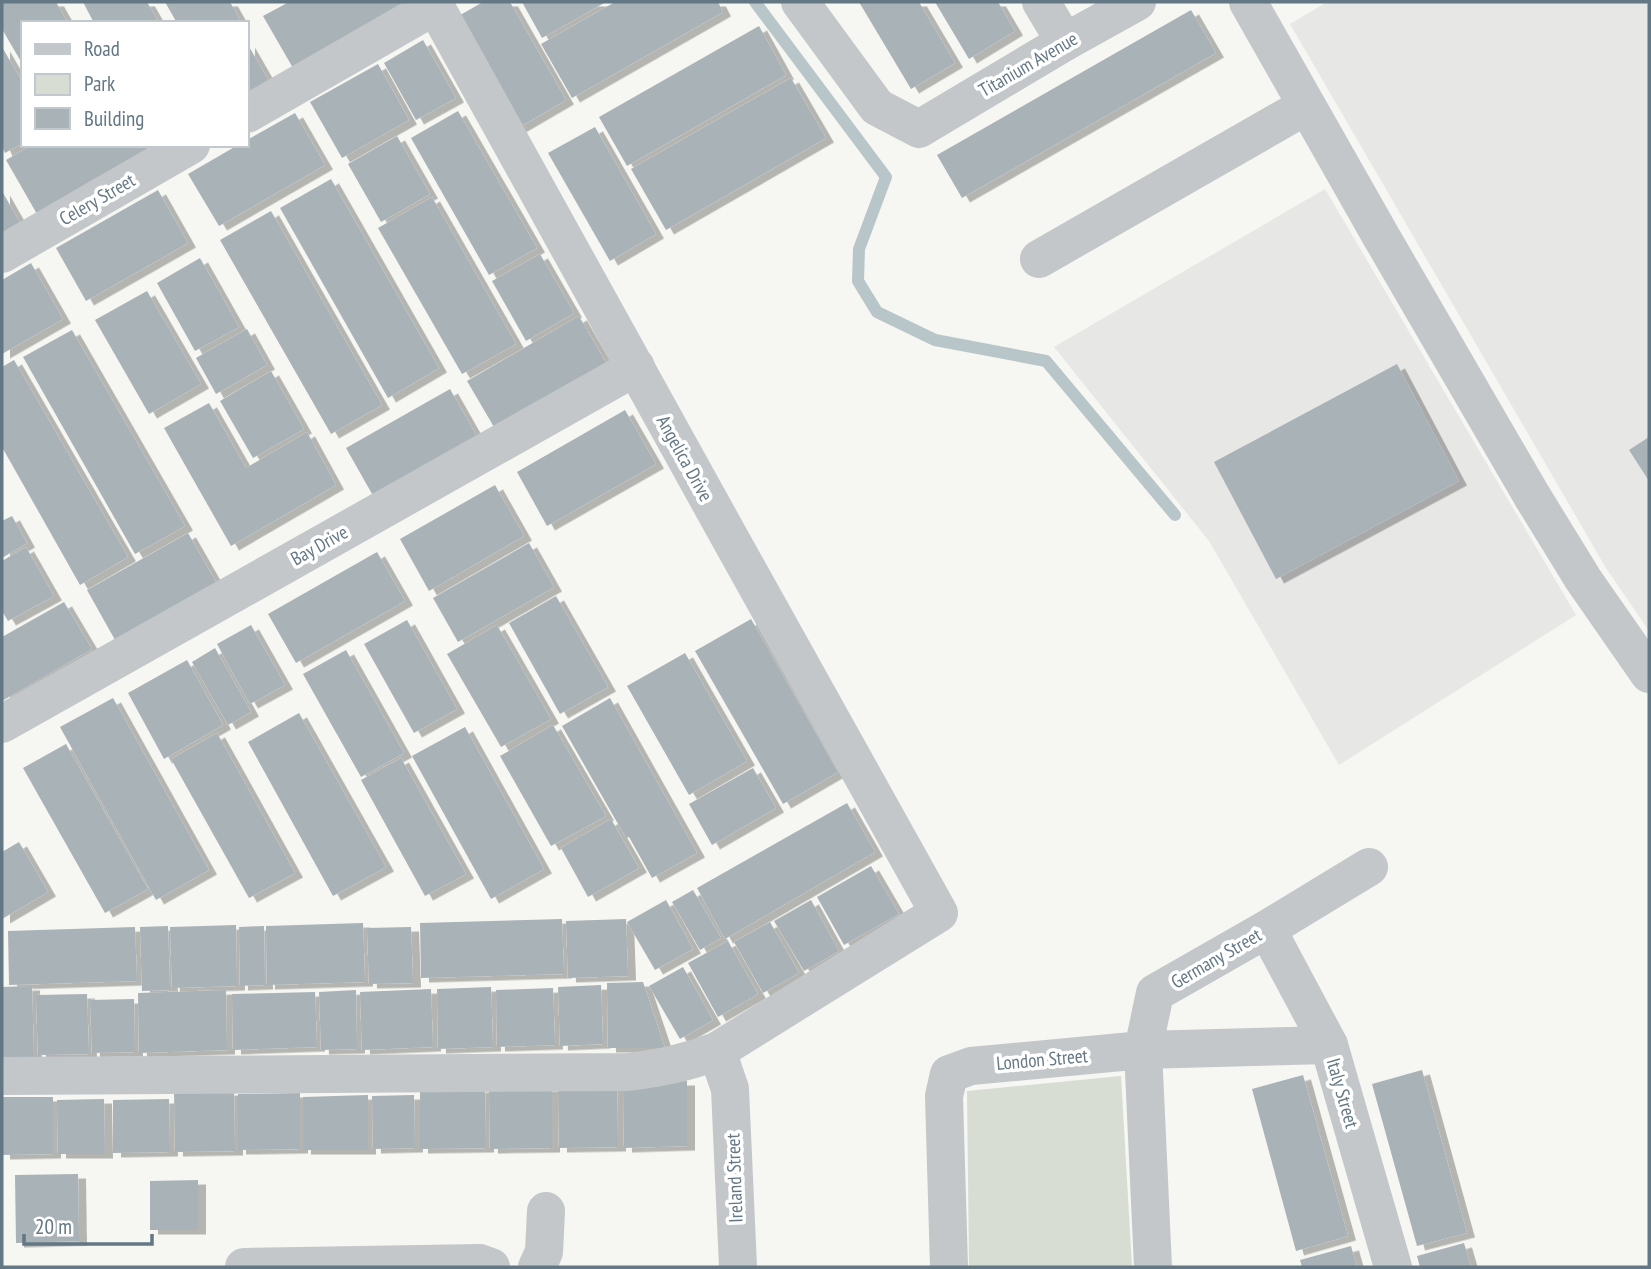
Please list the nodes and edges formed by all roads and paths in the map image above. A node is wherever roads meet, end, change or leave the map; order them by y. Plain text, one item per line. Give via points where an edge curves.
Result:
1 (800, 2) edge
2 (1041, 2) edge
3 (1137, 2) edge
4 (1248, 2) edge
5 (434, 4) edge
6 (1065, 42) junction
7 (1306, 106) junction
8 (248, 113) edge
9 (188, 147) edge
10 (2, 254) edge
11 (1039, 259) dead end
12 (636, 367) junction
13 (1649, 674) edge
14 (2, 724) edge
15 (1369, 867) dead end
16 (1267, 929) junction
17 (1329, 1045) junction
18 (1143, 1050) junction
19 (717, 1051) junction
20 (2, 1076) edge
21 (546, 1212) dead end
22 (244, 1267) edge
23 (491, 1267) edge
24 (537, 1267) edge
25 (738, 1267) edge
26 (949, 1267) edge
27 (1153, 1267) edge
28 (1393, 1267) edge

1 - 6 street, Titanium Avenue via 877,107 919,129
2 - 6 street
3 - 6 street, Titanium Avenue
4 - 7 street
5 - 8 street
5 - 12 street, Angelica Drive
7 - 11 street
7 - 13 street via 1539,508
9 - 10 street, Celery Street
12 - 14 street, Bay Drive
12 - 19 street, Angelica Drive via 939,912
15 - 16 street, Germany Street
16 - 17 street, Italy Street
16 - 18 street, Germany Street via 1155,993
17 - 18 street, London Street
17 - 28 street, Italy Street
18 - 26 street, London Street via 971,1066 949,1074 944,1096
18 - 27 street, Germany Street
19 - 20 street via 658,1069 628,1072
19 - 25 street, Ireland Street via 730,1089
21 - 24 street via 544,1251
22 - 23 street

